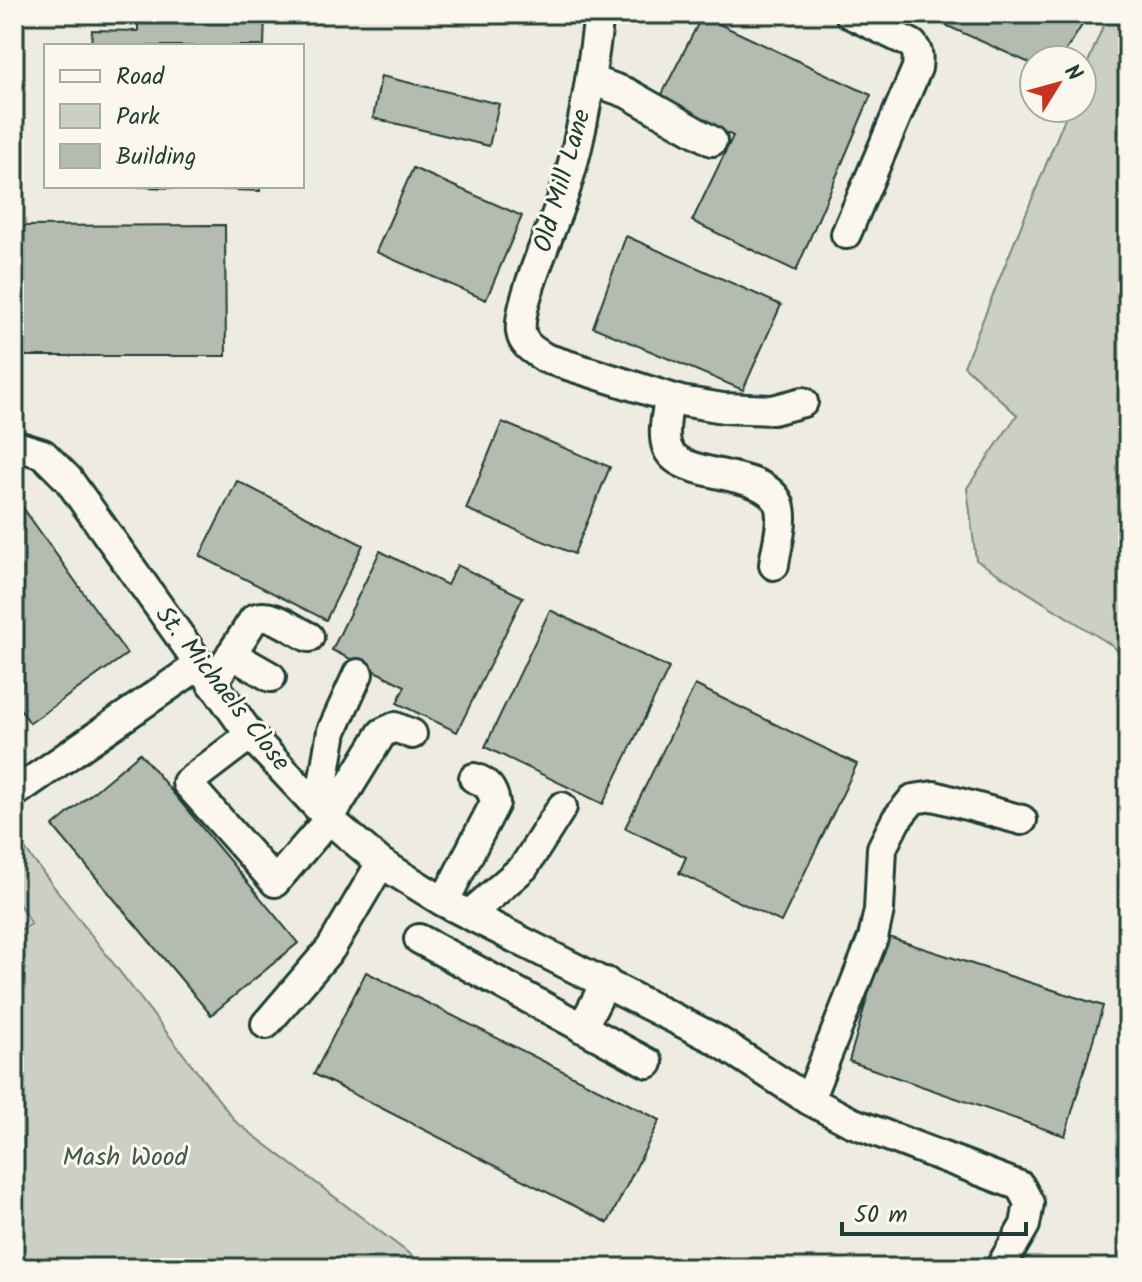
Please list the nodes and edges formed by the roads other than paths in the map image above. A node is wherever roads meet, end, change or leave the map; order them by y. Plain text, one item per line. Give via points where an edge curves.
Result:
1 (599, 14) edge
2 (850, 14) edge
3 (591, 80) junction
4 (712, 141) dead end
5 (846, 234) dead end
6 (669, 398) junction
7 (803, 402) dead end
8 (14, 445) edge
9 (774, 565) dead end
10 (309, 637) dead end
11 (231, 654) junction
12 (206, 674) junction
13 (358, 674) dead end
14 (271, 677) dead end
15 (412, 734) dead end
16 (250, 735) junction
17 (474, 778) dead end
18 (14, 793) edge
19 (562, 807) dead end
20 (324, 813) junction
21 (1022, 820) dead end
22 (381, 863) junction
23 (457, 908) junction
24 (419, 939) dead end
25 (606, 982) junction
26 (266, 1024) dead end
27 (582, 1028) junction
28 (648, 1063) dead end
29 (809, 1100) junction
30 (1000, 1268) edge

1 - 3 street, Old Mill Lane
2 - 5 street via 912,44 918,57
3 - 4 street via 627,93
3 - 6 street, Old Mill Lane via 568,184 526,299 521,332 526,346 545,358
6 - 7 street via 773,410
6 - 9 street via 668,452 681,462 774,495 781,519
8 - 12 street, St. Michaels Close via 43,454 68,479
10 - 11 street via 261,616
11 - 12 street
11 - 14 street
12 - 16 street, St. Michaels Close
12 - 18 street
13 - 20 street via 332,731
15 - 20 street via 395,727 382,733
16 - 20 street, St. Michaels Close
16 - 20 street via 187,783 275,882
17 - 23 street via 490,788 495,803
19 - 23 street via 524,867
20 - 22 street, St. Michaels Close
21 - 29 street via 934,796 913,799 904,807 882,848 879,910 870,948
22 - 23 street, St. Michaels Close
22 - 26 street via 331,948
23 - 25 street, St. Michaels Close
24 - 27 street
25 - 27 street
25 - 29 street, St. Michaels Close via 715,1039
27 - 28 street
29 - 30 street, St. Michaels Close via 851,1122 1020,1186 1029,1203 1025,1225

